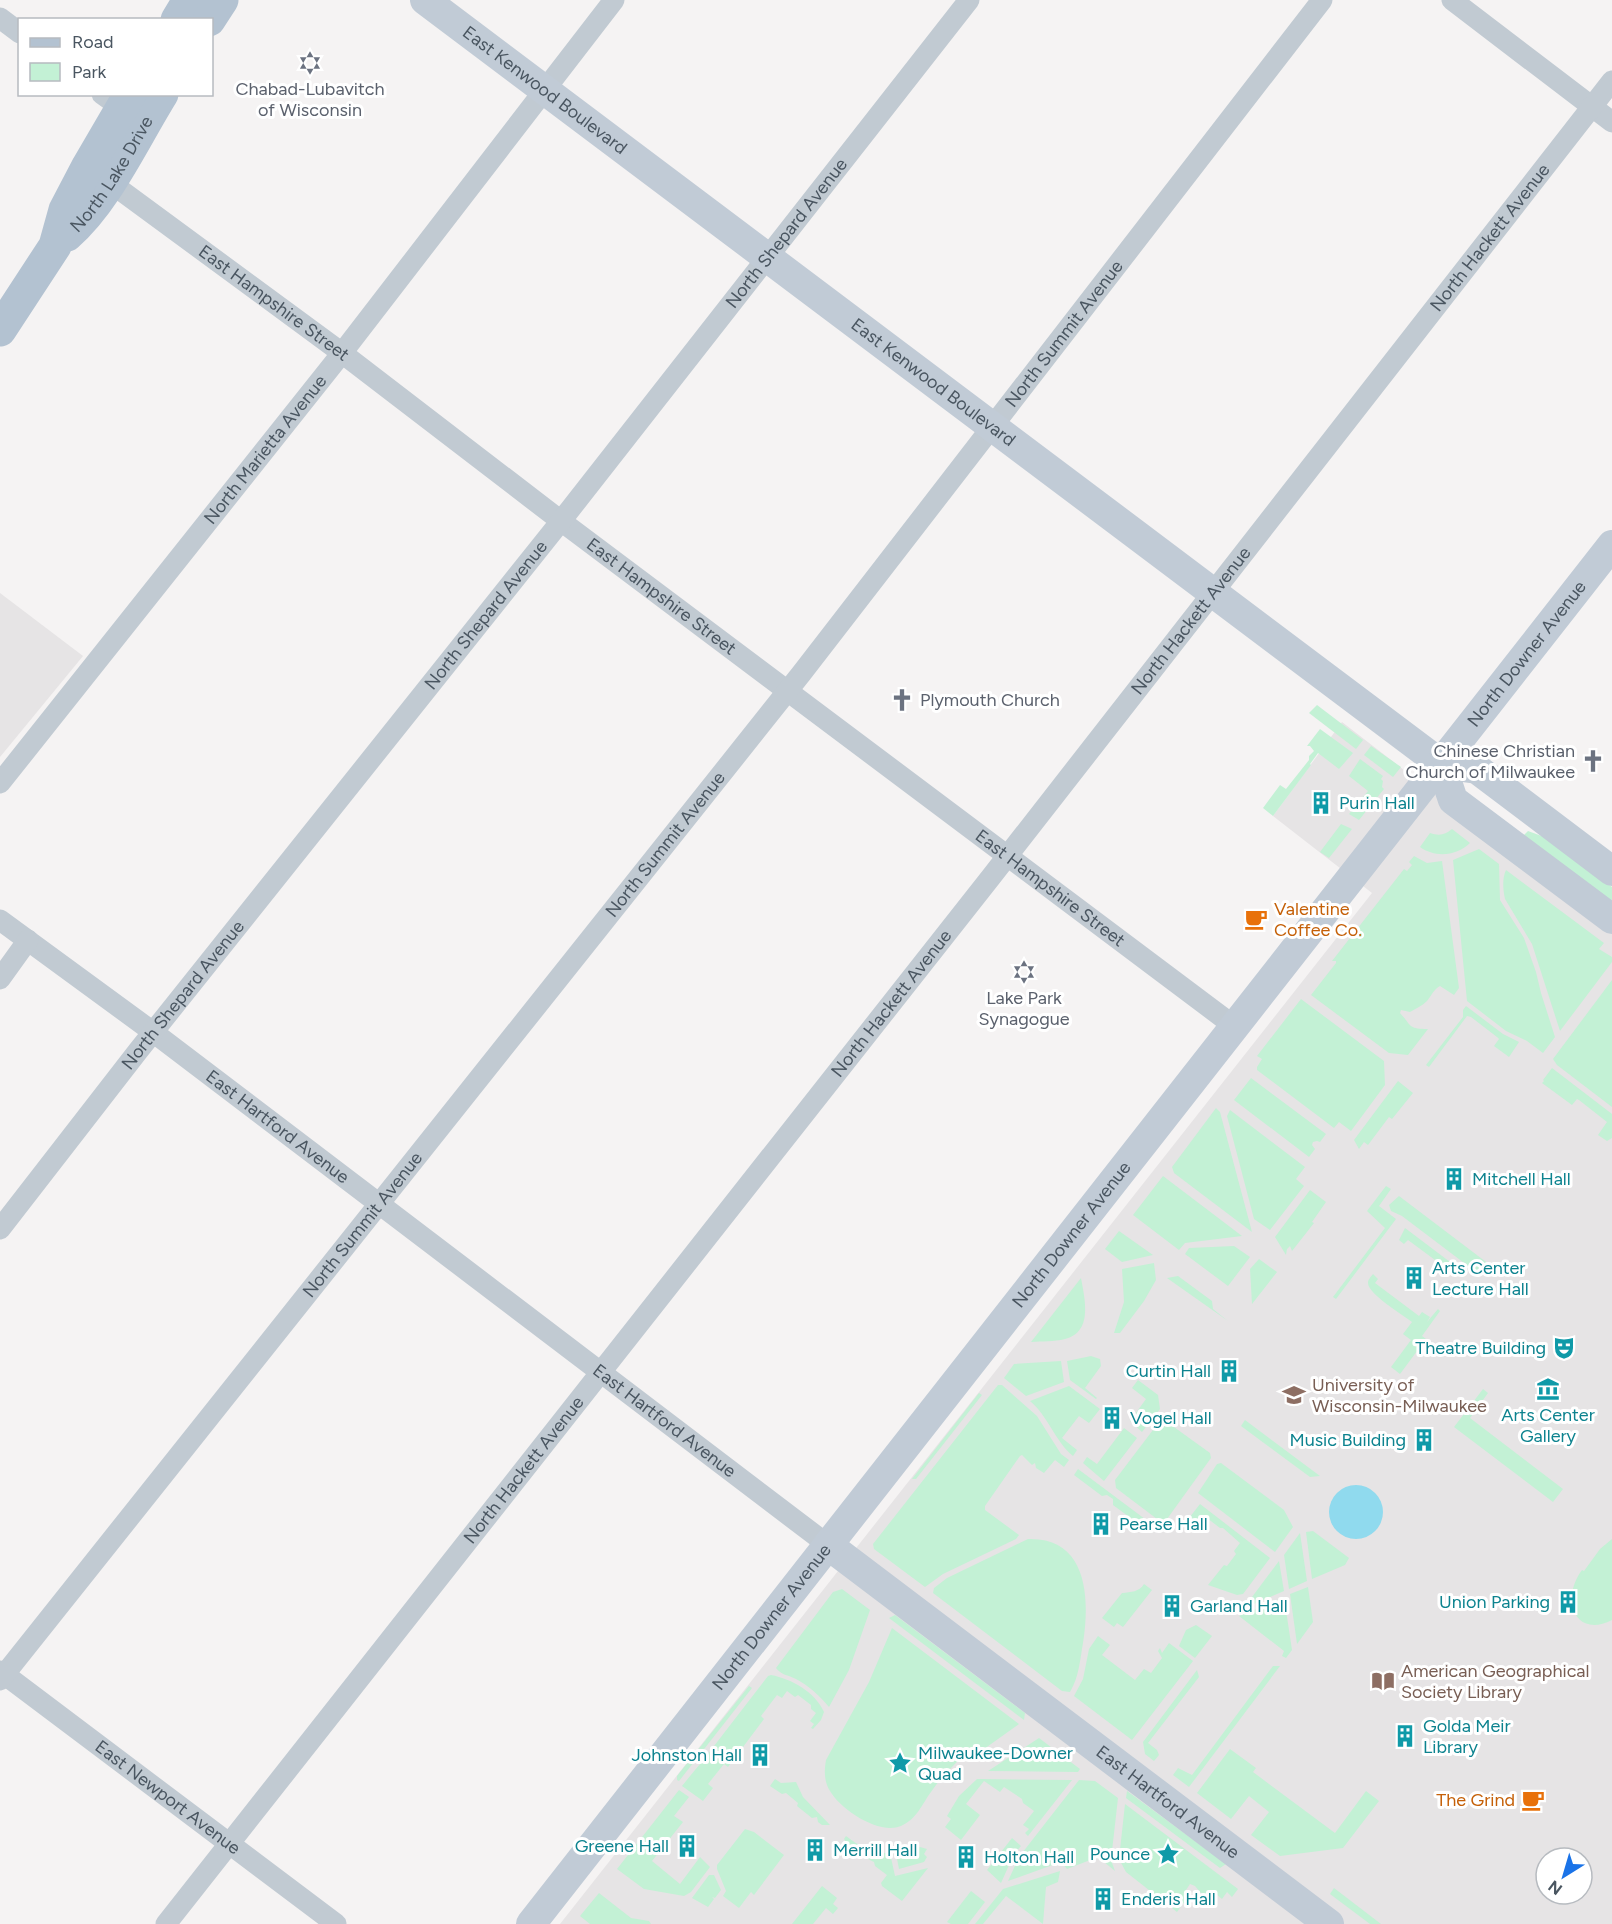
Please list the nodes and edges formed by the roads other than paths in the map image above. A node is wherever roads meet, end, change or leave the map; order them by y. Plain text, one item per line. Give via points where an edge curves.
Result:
1 (189, 0) edge
2 (222, 0) edge
3 (425, 0) edge
4 (614, 0) edge
5 (969, 0) edge
6 (1322, 0) edge
7 (1452, 0) edge
8 (0, 18) edge
9 (178, 18) edge
10 (210, 18) edge
11 (18, 32) edge
12 (1612, 81) edge
13 (544, 90) junction
14 (155, 96) edge
15 (125, 105) edge
16 (1592, 107) junction
17 (1612, 122) edge
18 (98, 174) junction
19 (767, 259) junction
20 (0, 330) edge
21 (342, 353) junction
22 (992, 428) junction
23 (561, 521) junction
24 (1612, 545) edge
25 (1212, 592) junction
26 (788, 690) junction
27 (1441, 764) junction
28 (0, 783) edge
29 (1007, 857) junction
30 (1612, 871) edge
31 (1612, 919) edge
32 (0, 920) edge
33 (28, 940) junction
34 (0, 980) edge
35 (1234, 1026) junction
36 (153, 1032) junction
37 (379, 1204) junction
38 (0, 1229) edge
39 (600, 1371) junction
40 (828, 1545) junction
41 (2, 1675) edge
42 (230, 1843) junction
43 (166, 1924) edge
44 (336, 1924) edge
45 (531, 1924) edge
46 (1329, 1924) edge

1 - 9 main road
2 - 10 main road
3 - 13 street, East Kenwood Boulevard
4 - 13 street, North Marietta Avenue
5 - 19 street, North Shepard Avenue
6 - 22 street, North Summit Avenue
7 - 16 street
8 - 11 street
12 - 16 street, North Hackett Avenue
13 - 19 street, East Kenwood Boulevard
13 - 21 street, North Marietta Avenue
14 - 15 main road, North Lake Drive
15 - 18 main road, North Lake Drive
16 - 17 street
16 - 25 street, North Hackett Avenue
18 - 20 main road, North Lake Drive via 82,221 55,246
18 - 21 street, East Hampshire Street
19 - 22 street, East Kenwood Boulevard
19 - 23 street, North Shepard Avenue
21 - 23 street, East Hampshire Street
21 - 28 street, North Marietta Avenue
22 - 25 street, East Kenwood Boulevard
22 - 26 street, North Summit Avenue
23 - 26 street, East Hampshire Street
23 - 36 street, North Shepard Avenue
24 - 27 street, North Downer Avenue
25 - 27 street, East Kenwood Boulevard
25 - 29 street, North Hackett Avenue
26 - 29 street, East Hampshire Street
26 - 37 street, North Summit Avenue
27 - 30 street, East Kenwood Boulevard via 1477,769
27 - 31 street via 1453,800
27 - 35 street, North Downer Avenue
29 - 35 street, East Hampshire Street
29 - 39 street, North Hackett Avenue
32 - 33 street, East Hartford Avenue
33 - 34 street
33 - 36 street, East Hartford Avenue
35 - 40 street, North Downer Avenue
36 - 37 street, East Hartford Avenue
36 - 38 street, North Shepard Avenue
37 - 39 street, East Hartford Avenue
37 - 41 street, North Summit Avenue
39 - 40 street, East Hartford Avenue
39 - 42 street, North Hackett Avenue
40 - 45 street, North Downer Avenue
40 - 46 street, East Hartford Avenue
41 - 42 street, East Newport Avenue
42 - 43 street, North Hackett Avenue
42 - 44 street, East Newport Avenue

